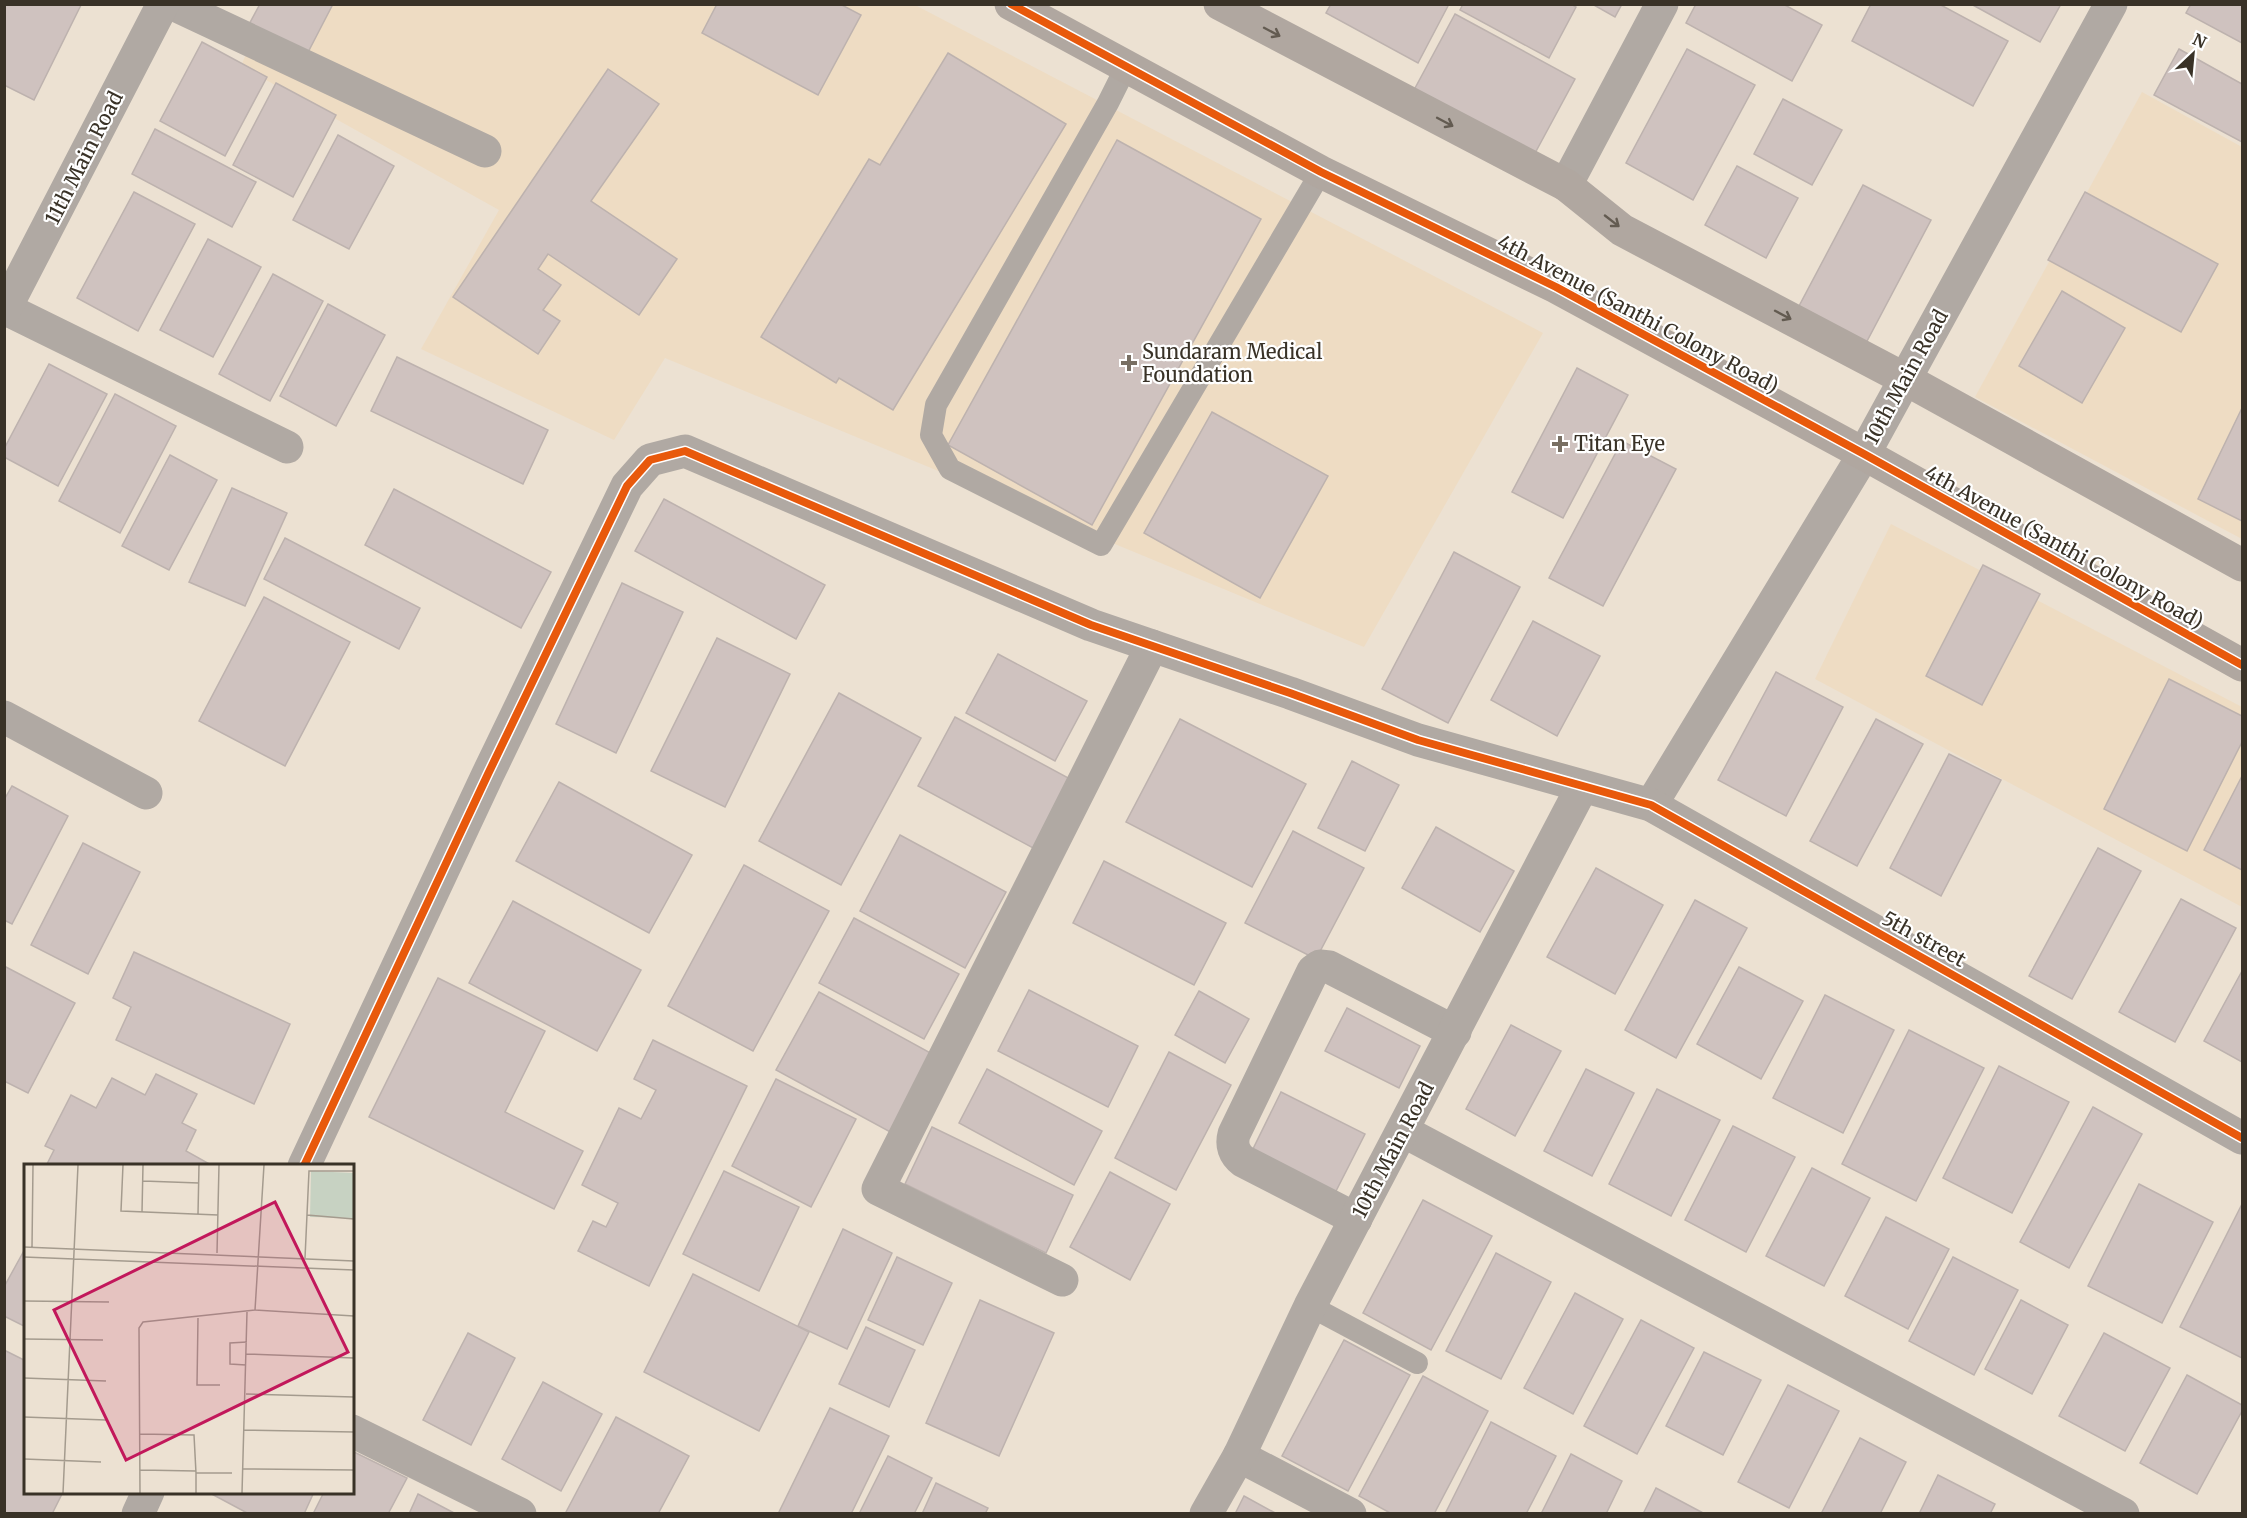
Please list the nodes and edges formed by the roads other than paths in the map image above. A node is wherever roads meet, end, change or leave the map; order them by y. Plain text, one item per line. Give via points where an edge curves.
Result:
1 (164, 4) edge
2 (173, 4) edge
3 (1011, 4) edge
4 (1220, 4) edge
5 (1662, 4) edge
6 (2110, 4) edge
7 (1126, 67) junction
8 (485, 152) dead end
9 (1321, 172) junction
10 (1566, 185) junction
11 (5, 309) edge
12 (1905, 379) junction
13 (287, 447) dead end
14 (1864, 454) junction
15 (2242, 565) edge
16 (1152, 646) junction
17 (2242, 665) edge
18 (4, 717) edge
19 (1582, 787) junction
20 (146, 793) dead end
21 (1651, 805) junction
22 (1455, 1032) junction
23 (1403, 1131) junction
24 (2242, 1138) edge
25 (305, 1164) edge
26 (1356, 1219) junction
27 (1062, 1280) dead end
28 (1310, 1306) junction
29 (1418, 1363) dead end
30 (354, 1432) edge
31 (1239, 1456) junction
32 (147, 1494) edge
33 (138, 1514) edge
34 (520, 1514) edge
35 (1206, 1514) edge
36 (1350, 1514) edge
37 (2123, 1514) edge

1 - 11 street, 11th Main Road
2 - 8 street
3 - 7 street, 4th Avenue (Santhi Colony Road)
4 -> 10 street
5 - 10 street
6 - 12 street, 10th Main Road
7 - 9 street, 4th Avenue (Santhi Colony Road)
7 - 9 lane via 936,405 931,435 950,469 1101,545
9 - 14 street, 4th Avenue (Santhi Colony Road) via 1556,287
10 -> 12 street via 1622,230
11 - 13 street
12 - 14 street, 10th Main Road
12 - 15 street
14 - 17 street, 4th Avenue (Santhi Colony Road)
14 - 21 street, 10th Main Road
16 - 19 street, 5th street via 1418,740
16 - 25 street, 5th street via 1091,626 686,451 650,460 627,486
16 - 27 street via 878,1189
18 - 20 street
19 - 21 street, 5th street
19 - 22 street, 10th Main Road
21 - 24 street, 5th street
22 - 23 street, 10th Main Road
22 - 26 street via 1329,967 1320,966 1313,971 1234,1134 1233,1145 1243,1161
23 - 26 street, 10th Main Road
23 - 37 street
26 - 28 street, 10th Main Road
28 - 29 lane
28 - 31 street, 10th Main Road
30 - 34 street
31 - 35 street, 10th Main Road
31 - 36 street
32 - 33 street

